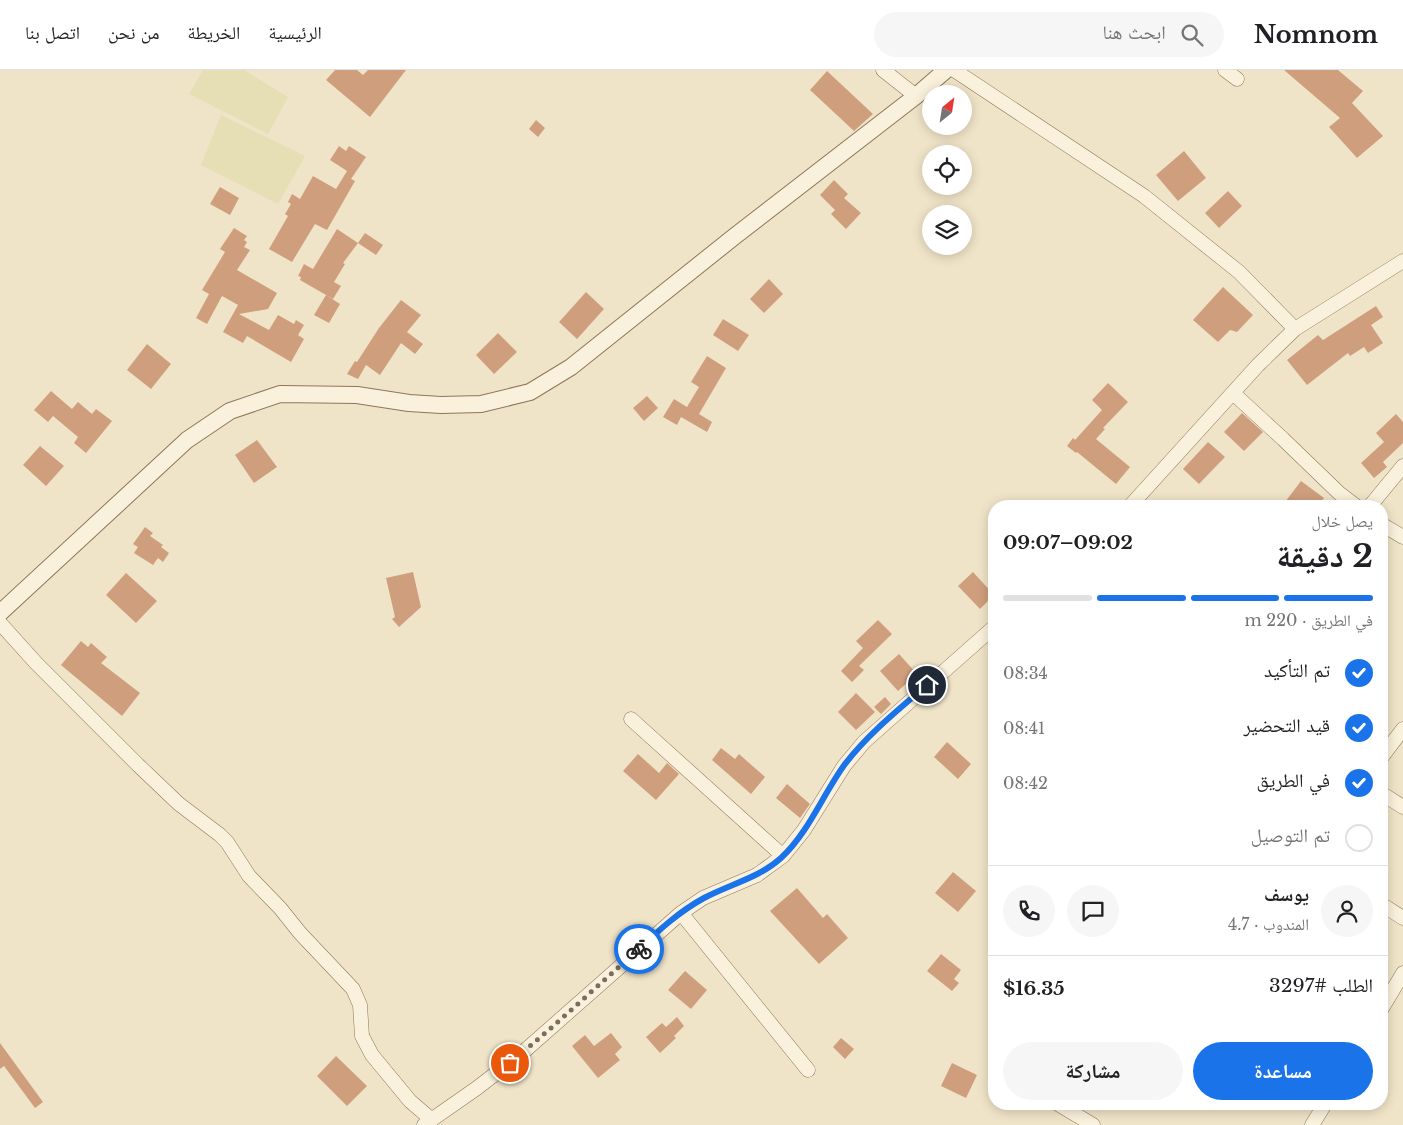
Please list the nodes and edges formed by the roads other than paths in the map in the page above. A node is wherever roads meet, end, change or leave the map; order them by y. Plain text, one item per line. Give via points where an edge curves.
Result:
1 (883, 70) edge
2 (946, 70) edge
3 (954, 70) edge
4 (1225, 70) edge
5 (1238, 79) dead end
6 (916, 96) junction
7 (1403, 261) edge
8 (1296, 329) junction
9 (1233, 393) junction
10 (1403, 466) edge
11 (1135, 500) edge
12 (1348, 500) edge
13 (1375, 500) edge
14 (1388, 528) edge
15 (1403, 537) edge
16 (0, 613) edge
17 (0, 623) edge
18 (988, 632) edge
19 (632, 719) dead end
20 (1403, 729) edge
21 (1388, 749) edge
22 (1388, 797) edge
23 (1403, 807) edge
24 (783, 856) junction
25 (1388, 908) edge
26 (680, 913) junction
27 (1403, 918) edge
28 (1403, 973) edge
29 (1388, 998) edge
30 (808, 1070) dead end
31 (1068, 1110) edge
32 (1321, 1110) edge
33 (428, 1122) edge
34 (1093, 1125) edge
35 (1312, 1125) edge

1 - 6 street
2 - 6 street
3 - 8 street via 1144,196 1239,272
4 - 5 street
6 - 16 street via 571,367 530,392 481,404 441,405 357,395 280,394 230,411 187,440
7 - 8 street
8 - 9 street
9 - 11 street
9 - 12 street
10 - 13 street
14 - 15 street
17 - 33 street via 178,804 227,842 249,876 353,989 360,1005 362,1036 372,1055
18 - 24 street via 864,742
19 - 24 street
20 - 21 street
22 - 23 street
24 - 26 street via 758,875 703,898
25 - 27 street
26 - 30 street
26 - 33 street via 521,1054
28 - 29 street
31 - 34 street
32 - 35 street

